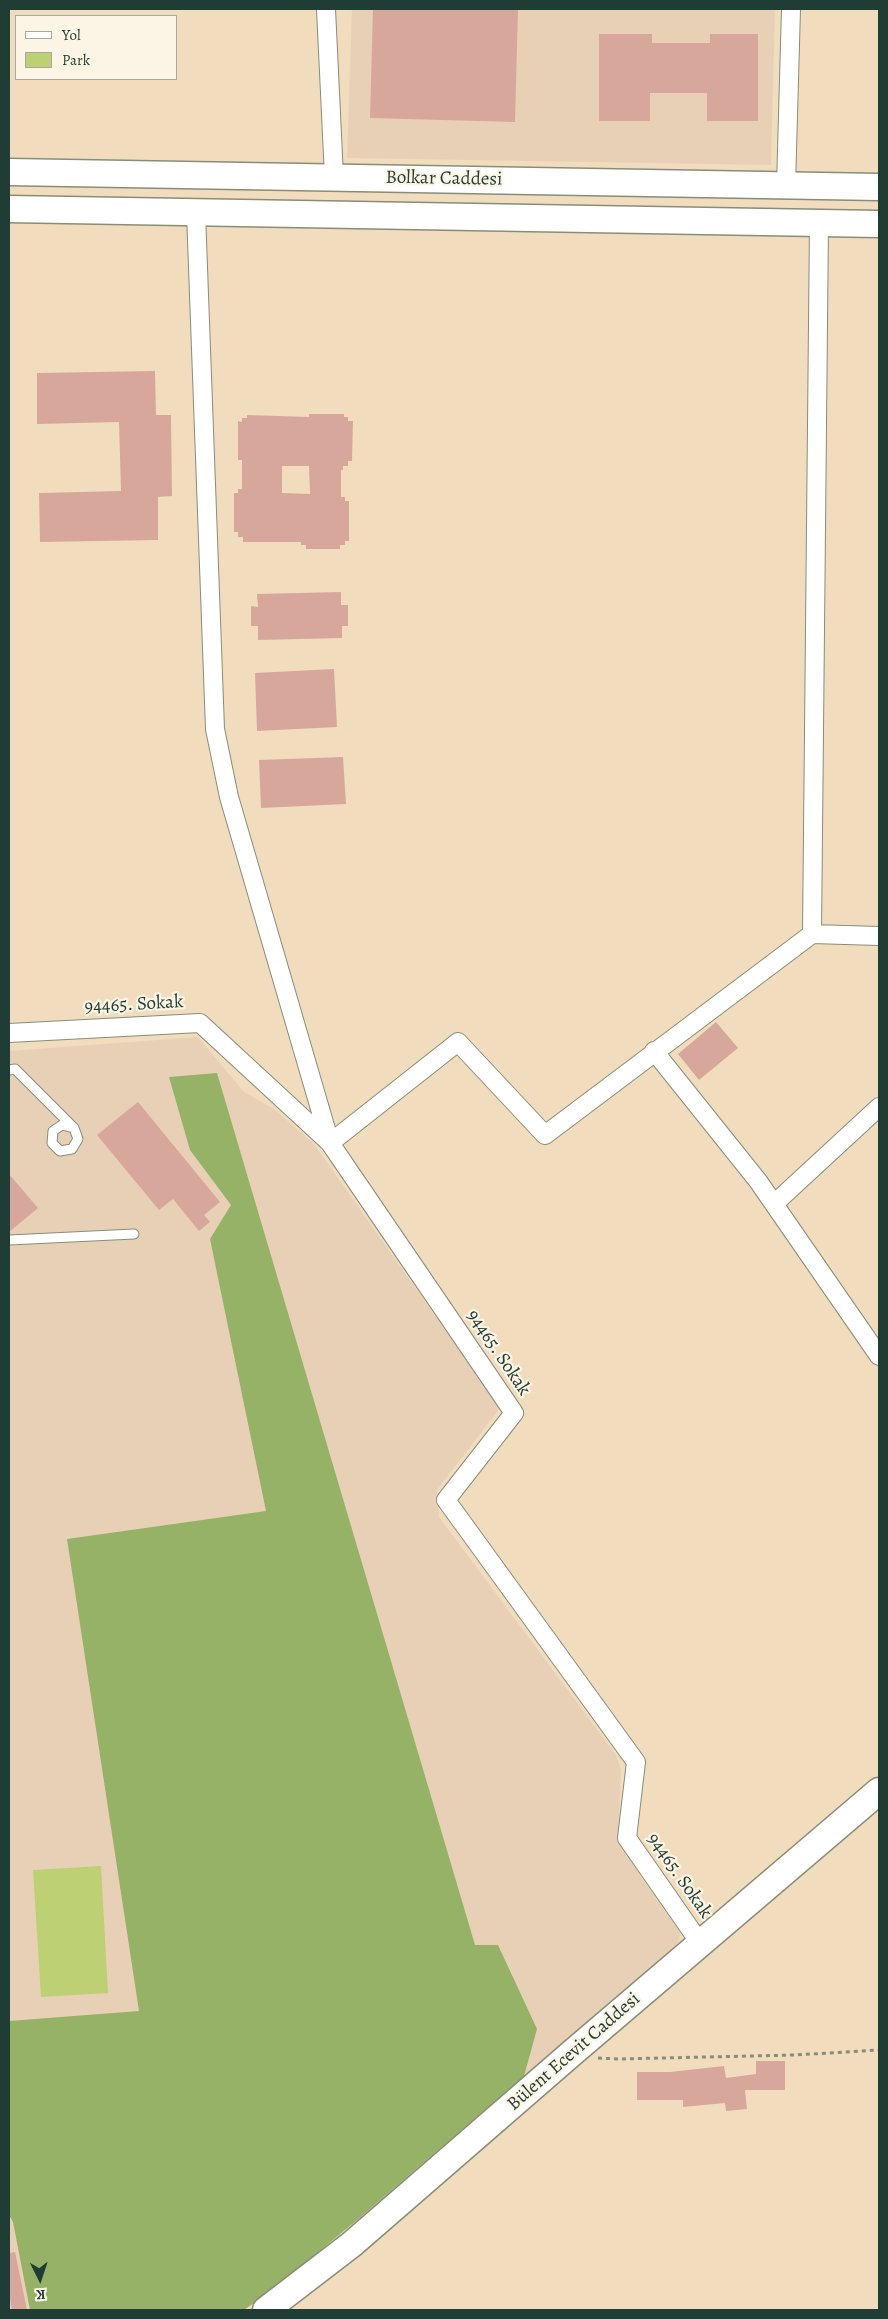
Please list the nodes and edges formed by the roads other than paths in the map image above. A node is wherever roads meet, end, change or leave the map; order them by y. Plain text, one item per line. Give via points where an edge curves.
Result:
1 (326, 9) edge
2 (792, 9) edge
3 (9, 172) edge
4 (334, 177) junction
5 (786, 186) junction
6 (879, 187) edge
7 (9, 209) edge
8 (196, 213) junction
9 (819, 222) junction
10 (879, 224) edge
11 (812, 934) junction
12 (879, 936) edge
13 (9, 1033) edge
14 (654, 1051) junction
15 (9, 1070) edge
16 (879, 1107) edge
17 (74, 1128) dead end
18 (330, 1143) junction
19 (774, 1204) junction
20 (134, 1234) dead end
21 (9, 1240) edge
22 (879, 1356) edge
23 (879, 1791) edge
24 (700, 1943) junction
25 (266, 2310) edge

1 - 4 street
2 - 5 street
3 - 4 main road, Bolkar Caddesi
4 - 5 main road, Bolkar Caddesi
5 - 6 main road, Bolkar Caddesi
7 - 8 main road, Bolkar Caddesi
8 - 9 main road, Bolkar Caddesi
8 - 18 street via 215,729 229,798
9 - 10 main road, Bolkar Caddesi
9 - 11 street
11 - 12 street
11 - 14 street
13 - 18 street, 94465. Sokak via 200,1022
14 - 18 street via 545,1134 458,1042
14 - 19 street
15 - 17 lane via 15,1069
16 - 19 street
18 - 24 street, 94465. Sokak via 514,1413 446,1500 636,1762 627,1838
19 - 22 street
20 - 21 lane
23 - 24 main road, Bülent Ecevit Caddesi
24 - 25 main road, Bülent Ecevit Caddesi via 352,2244

